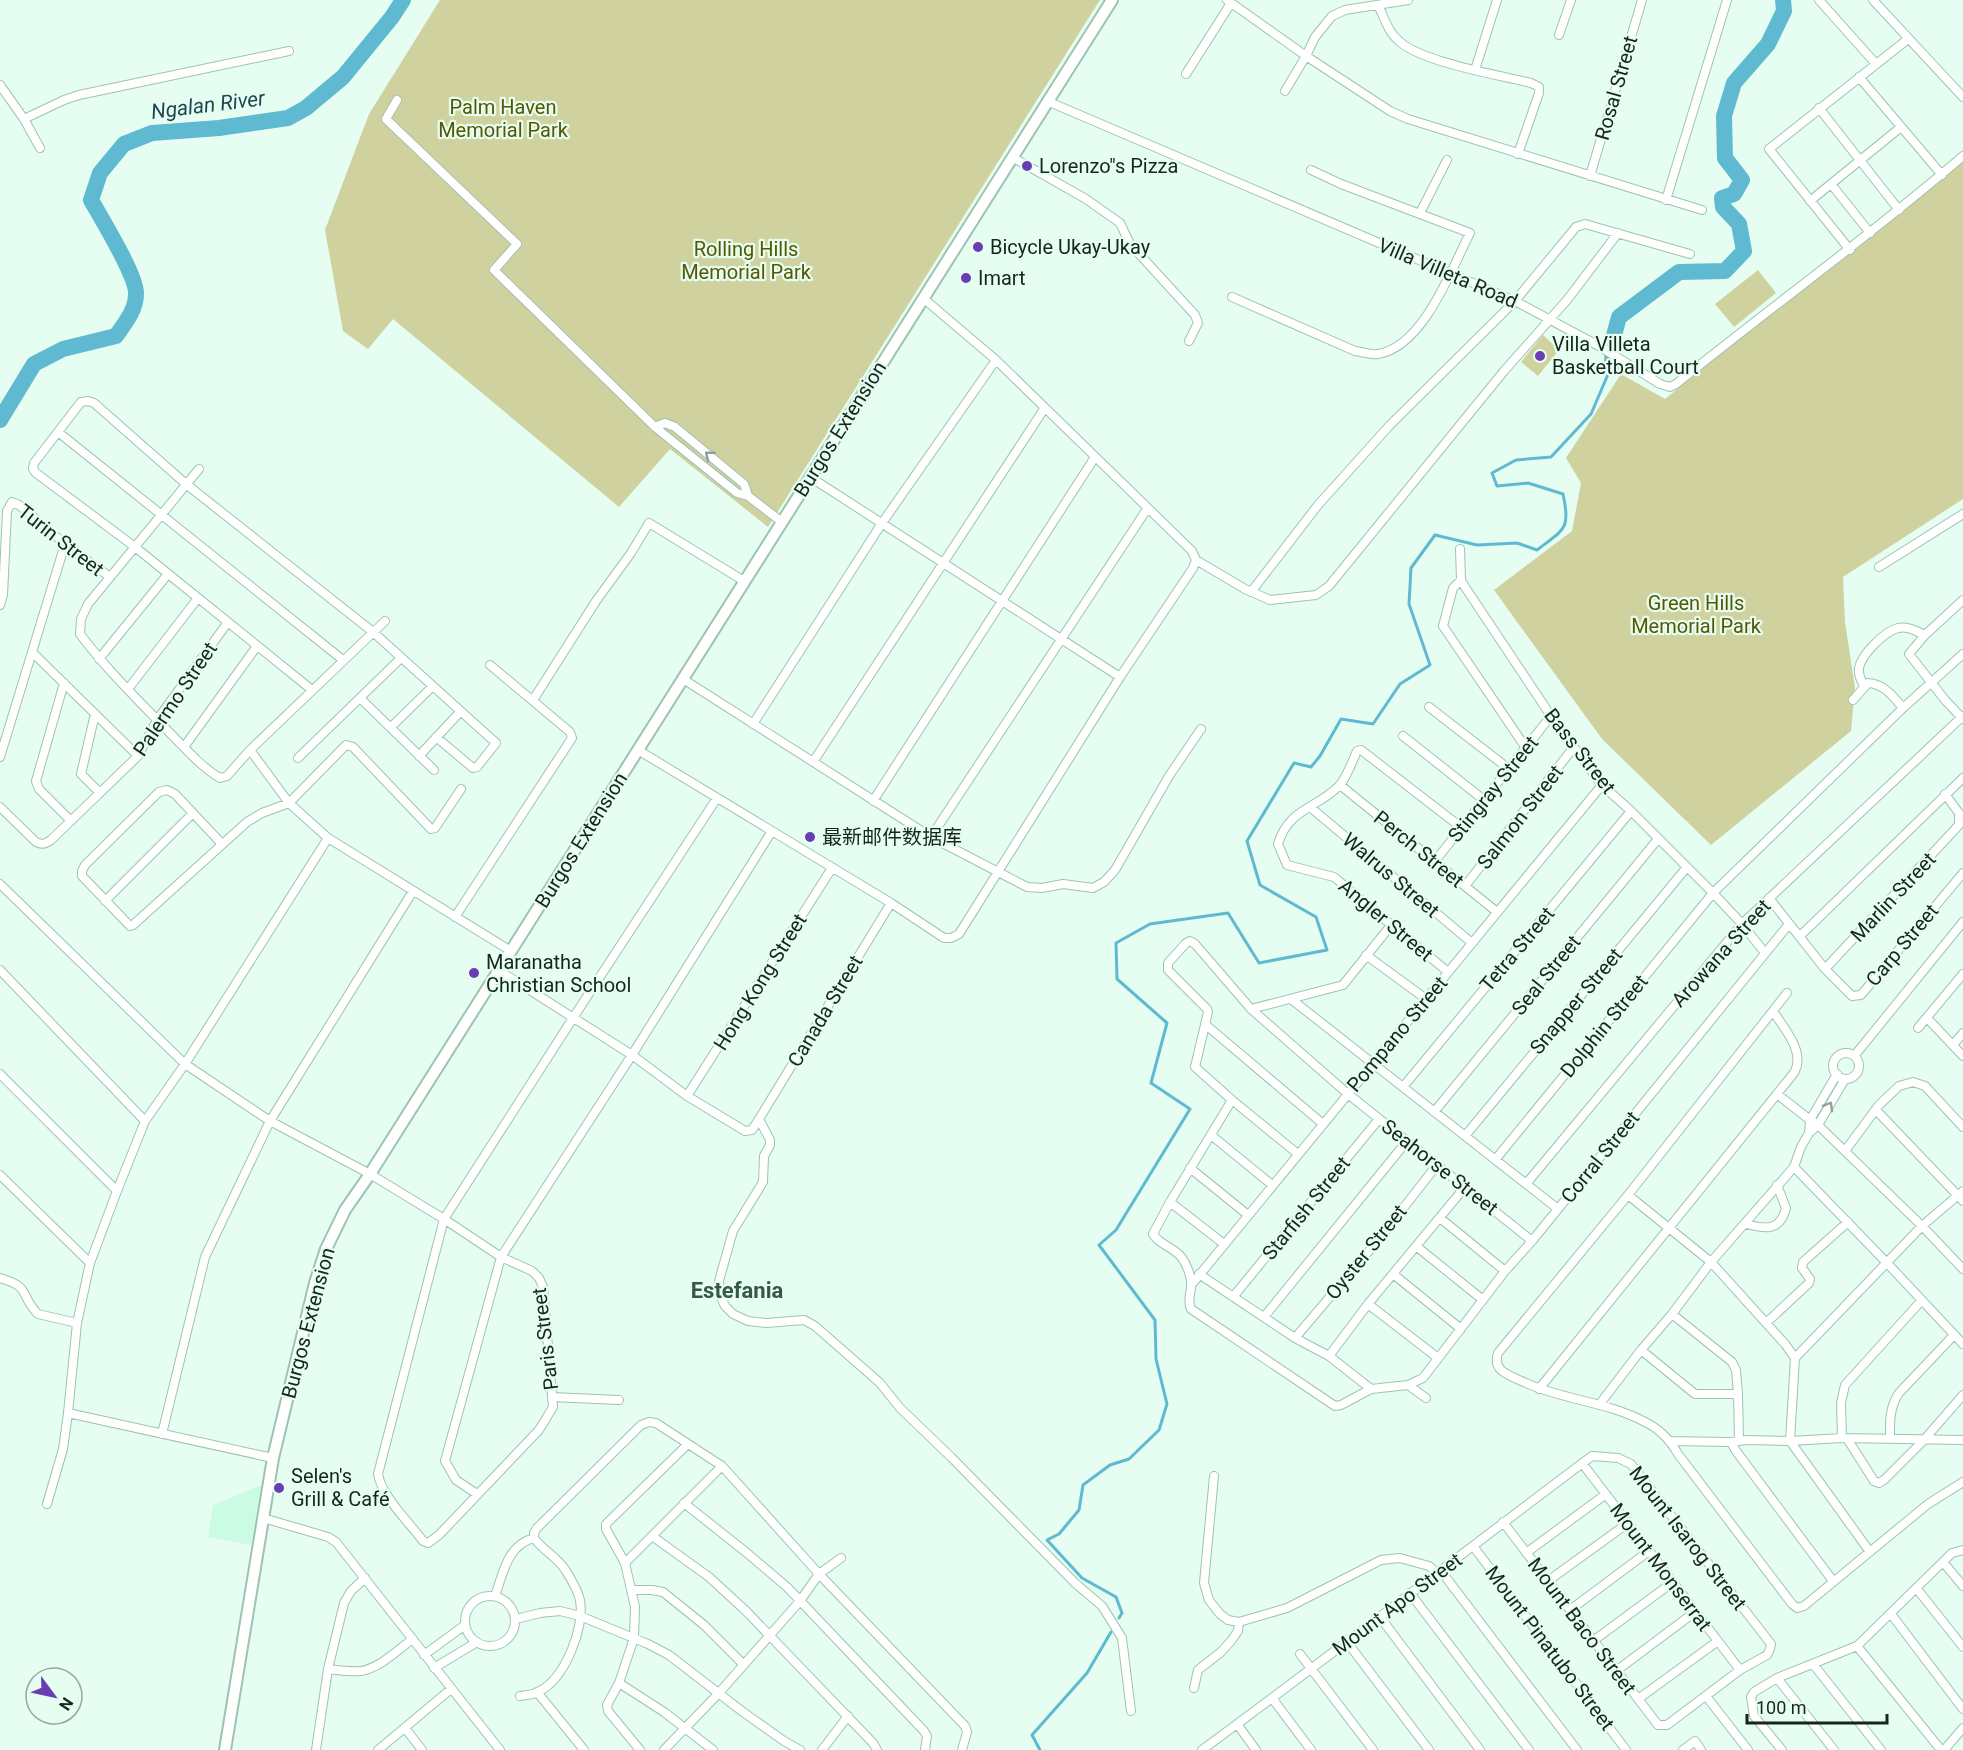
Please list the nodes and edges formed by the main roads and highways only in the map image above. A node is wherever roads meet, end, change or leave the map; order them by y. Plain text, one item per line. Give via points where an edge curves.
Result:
1 (1112, 0) edge
2 (225, 1750) edge

1 - 2 main road, Burgos Extension via 345,1210 315,1283 273,1458

